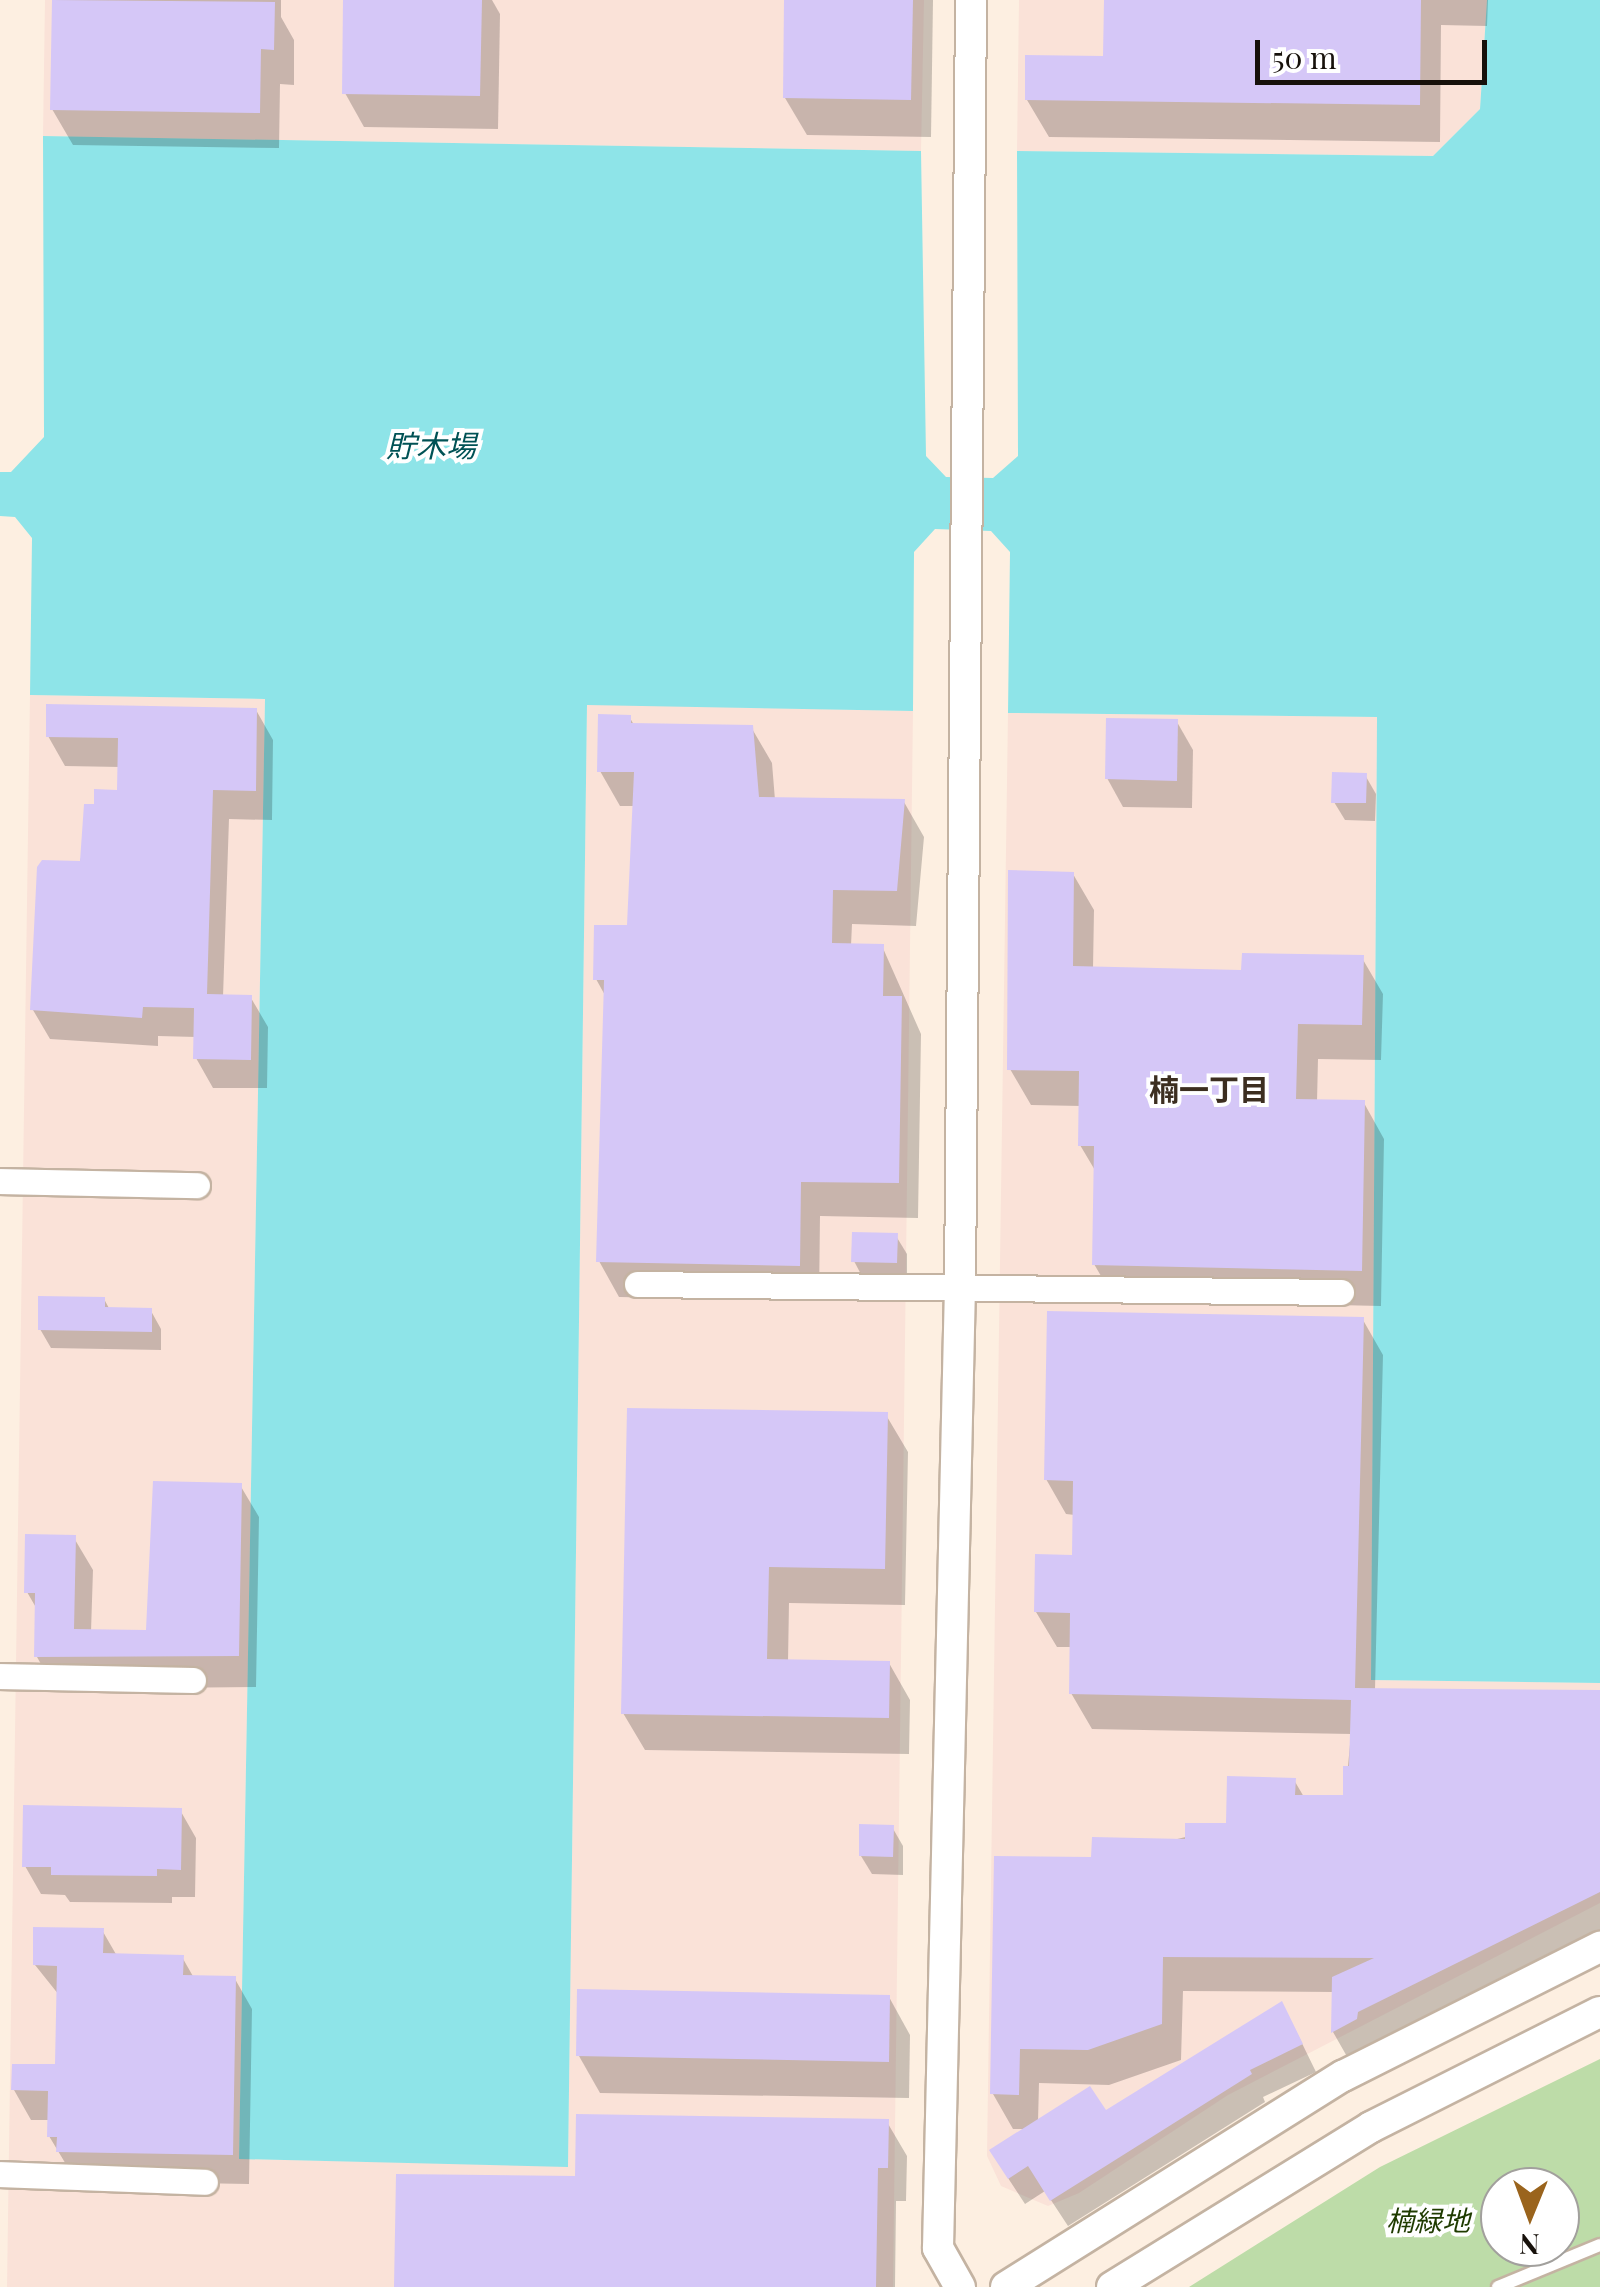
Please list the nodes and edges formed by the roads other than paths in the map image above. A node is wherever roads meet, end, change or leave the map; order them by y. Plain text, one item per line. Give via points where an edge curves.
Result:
1 (971, 0) edge
2 (0, 1181) edge
3 (197, 1185) dead end
4 (637, 1284) dead end
5 (960, 1287) junction
6 (1341, 1292) dead end
7 (0, 1676) edge
8 (193, 1680) dead end
9 (1600, 1947) edge
10 (1600, 2012) edge
11 (0, 2174) edge
12 (205, 2182) dead end
13 (1600, 2245) edge
14 (960, 2287) edge
15 (1006, 2287) edge
16 (1112, 2287) edge
17 (1498, 2287) edge

1 - 5 street
2 - 3 street
4 - 5 street
5 - 6 street
5 - 14 street via 938,2248
7 - 8 street
9 - 15 street via 1343,2076
10 - 16 street via 1371,2127
11 - 12 street
13 - 17 lane

